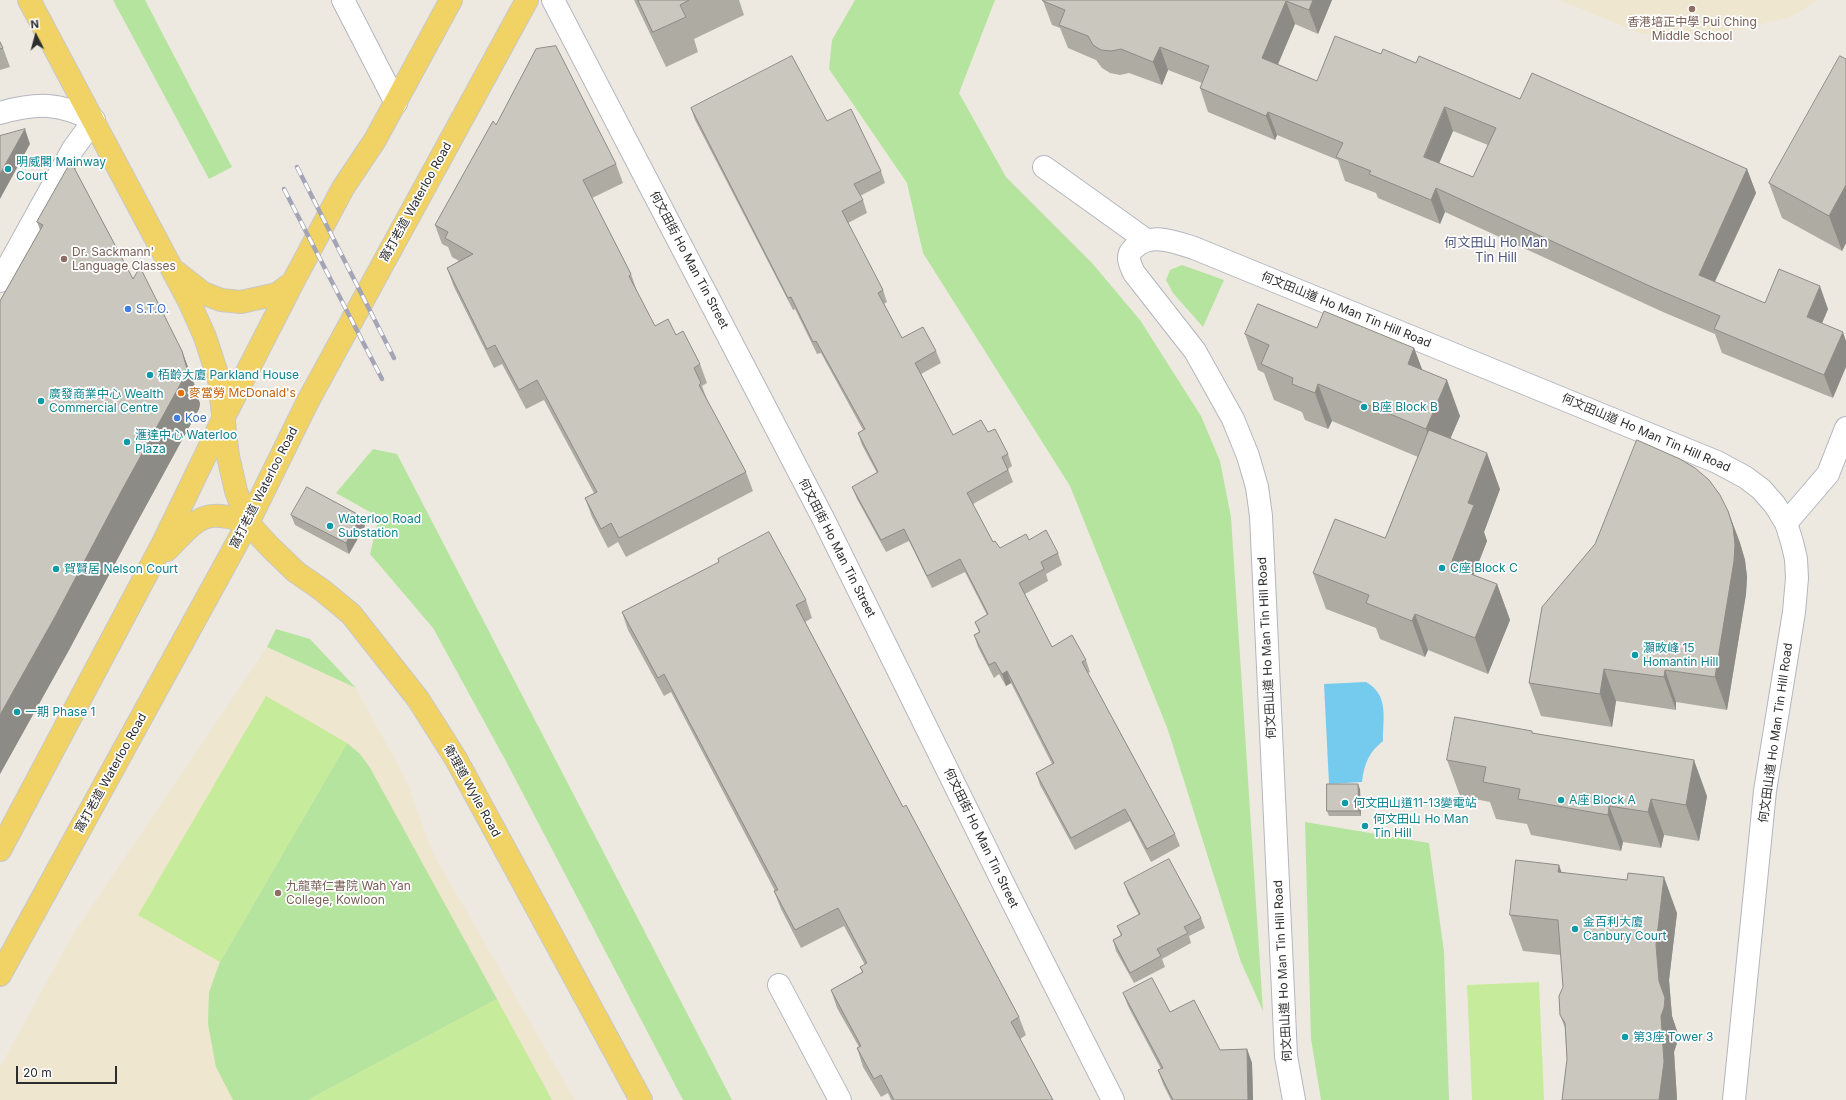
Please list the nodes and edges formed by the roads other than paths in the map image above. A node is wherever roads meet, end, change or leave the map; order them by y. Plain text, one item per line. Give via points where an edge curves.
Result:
1 (29, 0) edge
2 (343, 0) edge
3 (451, 0) edge
4 (527, 0) edge
5 (553, 0) edge
6 (396, 103) junction
7 (0, 113) edge
8 (94, 120) junction
9 (1044, 167) dead end
10 (1146, 240) junction
11 (172, 269) junction
12 (0, 281) edge
13 (293, 282) junction
14 (224, 417) junction
15 (1846, 428) edge
16 (248, 523) junction
17 (1786, 523) junction
18 (150, 566) junction
19 (0, 850) edge
20 (0, 975) edge
21 (779, 985) dead end
22 (641, 1100) edge
23 (840, 1100) edge
24 (1113, 1100) edge
25 (1294, 1100) edge
26 (1734, 1100) edge

1 - 8 main road
2 - 6 street
3 - 6 main road
4 - 16 main road, 窩打老道 Waterloo Road via 308,401
5 - 24 street, 何文田街 Ho Man Tin Street via 824,520
6 - 13 main road via 343,188
7 - 8 street via 36,105 72,110
8 - 11 main road
8 - 12 street via 73,149
9 - 10 street
10 - 17 street, 何文田山道 Ho Man Tin Hill Road via 1161,240 1194,248 1717,462 1761,489
10 - 25 street, 何文田山道 Ho Man Tin Hill Road via 1128,255 1129,263 1195,351 1233,418 1257,487 1261,516 1286,1056
11 - 13 main road via 203,293 221,300 241,302 260,299 277,294
11 - 14 main road via 205,337 219,380
13 - 14 main road
14 - 16 main road via 236,491
14 - 18 main road
15 - 17 street via 1828,474
16 - 18 main road via 215,514 202,518 187,528
16 - 20 main road, 窩打老道 Waterloo Road
16 - 22 main road, 衛理道 Wylie Road via 296,572 350,614 418,699 456,759
17 - 26 street, 何文田山道 Ho Man Tin Hill Road via 1796,559 1796,595 1765,791
18 - 19 main road
21 - 23 street

